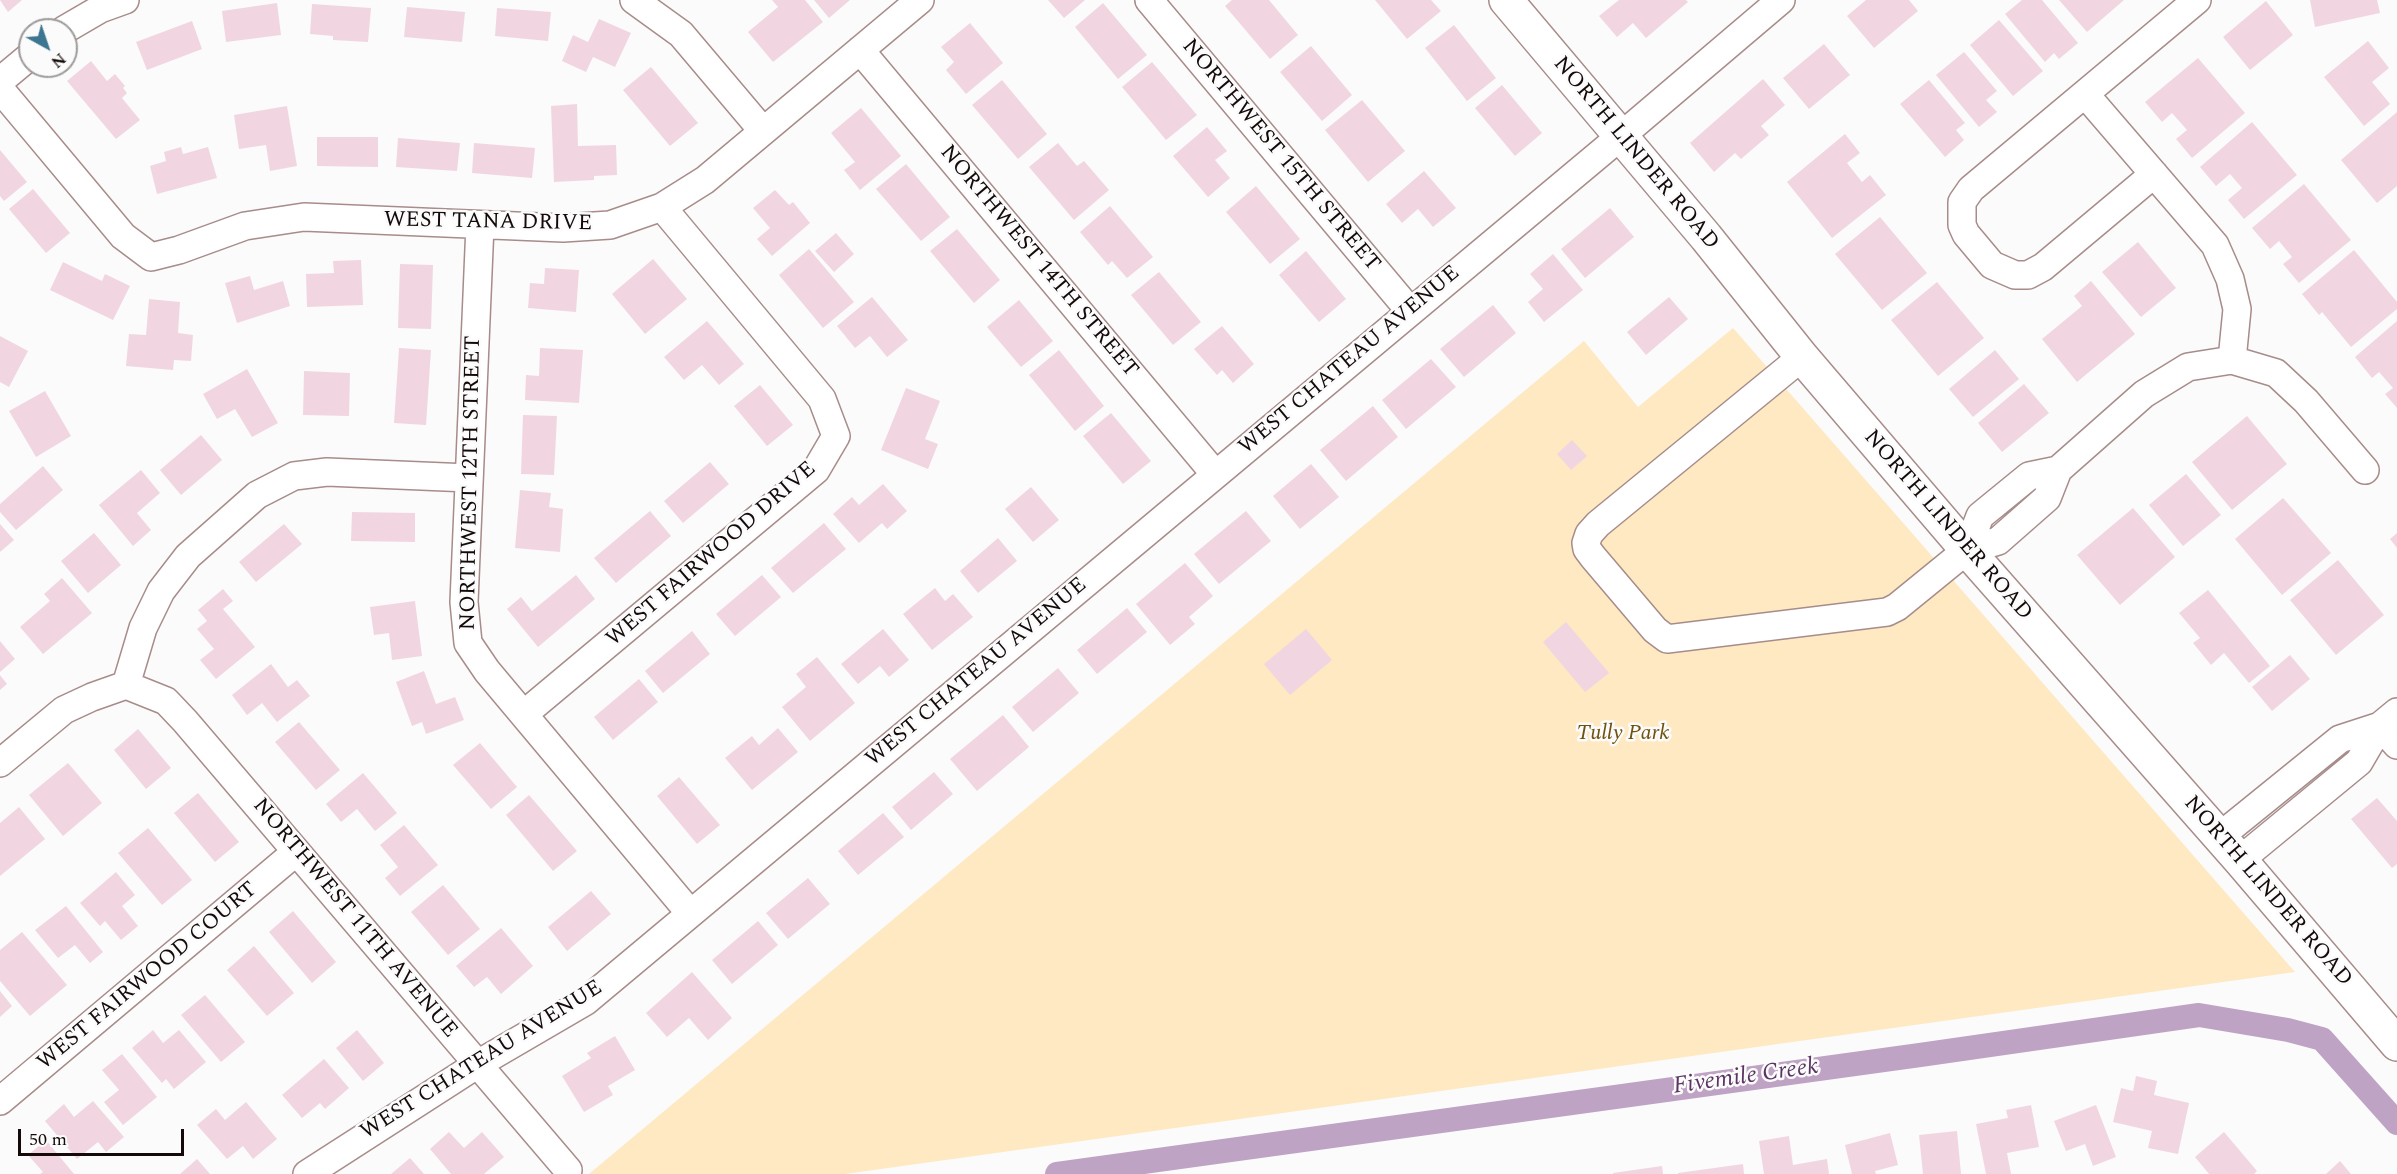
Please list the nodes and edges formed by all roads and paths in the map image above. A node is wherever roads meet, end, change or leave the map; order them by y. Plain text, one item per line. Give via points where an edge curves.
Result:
1 (125, 0) edge
2 (634, 0) edge
3 (920, 0) edge
4 (1149, 0) edge
5 (1506, 0) edge
6 (1781, 0) edge
7 (2197, 0) edge
8 (78, 22) edge
9 (860, 50) junction
10 (18, 66) edge
11 (0, 81) edge
12 (0, 89) edge
13 (2085, 94) junction
14 (763, 131) junction
15 (1621, 136) junction
16 (2154, 174) junction
17 (662, 207) junction
18 (480, 225) junction
19 (1410, 311) junction
20 (1802, 357) junction
21 (2232, 360) junction
22 (2365, 470) dead end
23 (1215, 474) junction
24 (469, 478) junction
25 (1967, 550) junction
26 (126, 685) junction
27 (524, 714) junction
28 (2391, 728) edge
29 (0, 763) edge
30 (2230, 848) junction
31 (296, 852) junction
32 (690, 913) junction
33 (2397, 1044) edge
34 (478, 1064) junction
35 (0, 1101) edge
36 (568, 1170) dead end
37 (307, 1174) edge

1 - 8 street
2 - 14 street via 681,34
3 - 9 street, WEST TANA DRIVE
4 - 19 street, NORTHWEST 15TH STREET
5 - 15 main road, NORTH LINDER ROAD
6 - 15 street, WEST CHATEAU AVENUE
7 - 13 street
9 - 14 street, WEST TANA DRIVE
9 - 23 street, NORTHWEST 14TH STREET
10 - 11 street
12 - 18 street, WEST TANA DRIVE via 123,236 151,257 245,226 304,217
13 - 16 street
13 - 16 street via 1971,189 1962,202 1966,234 1992,265 2015,275 2028,275 2043,267
14 - 17 street, WEST TANA DRIVE via 705,180
15 - 19 street, WEST CHATEAU AVENUE
15 - 20 main road, NORTH LINDER ROAD
16 - 21 street via 2216,245 2237,309
17 - 18 street, WEST TANA DRIVE via 610,225
17 - 27 street, WEST FAIRWOOD DRIVE via 822,399 836,436 816,470
18 - 24 street, NORTHWEST 12TH STREET
19 - 23 street, WEST CHATEAU AVENUE
20 - 25 main road, NORTH LINDER ROAD
20 - 25 street via 1588,534 1587,549 1655,630 1674,639 1887,612
21 - 22 street via 2276,373 2306,401
21 - 25 street via 2188,367 2144,394 2058,470 2048,498 1998,541
23 - 32 street, WEST CHATEAU AVENUE
24 - 26 street via 327,472 294,476 257,495 188,556 161,591 143,628
24 - 27 street, NORTHWEST 12TH STREET via 464,602 468,644
25 - 30 main road, NORTH LINDER ROAD
26 - 29 street via 64,710
26 - 31 street, NORTHWEST 11TH AVENUE via 166,701
27 - 32 street, NORTHWEST 12TH STREET
28 - 30 street via 2359,762
30 - 33 main road, NORTH LINDER ROAD
31 - 34 street, NORTHWEST 11TH AVENUE
31 - 35 street, WEST FAIRWOOD COURT
32 - 34 street, WEST CHATEAU AVENUE via 586,1001
34 - 36 street, NORTHWEST 11TH AVENUE
34 - 37 street, WEST CHATEAU AVENUE

